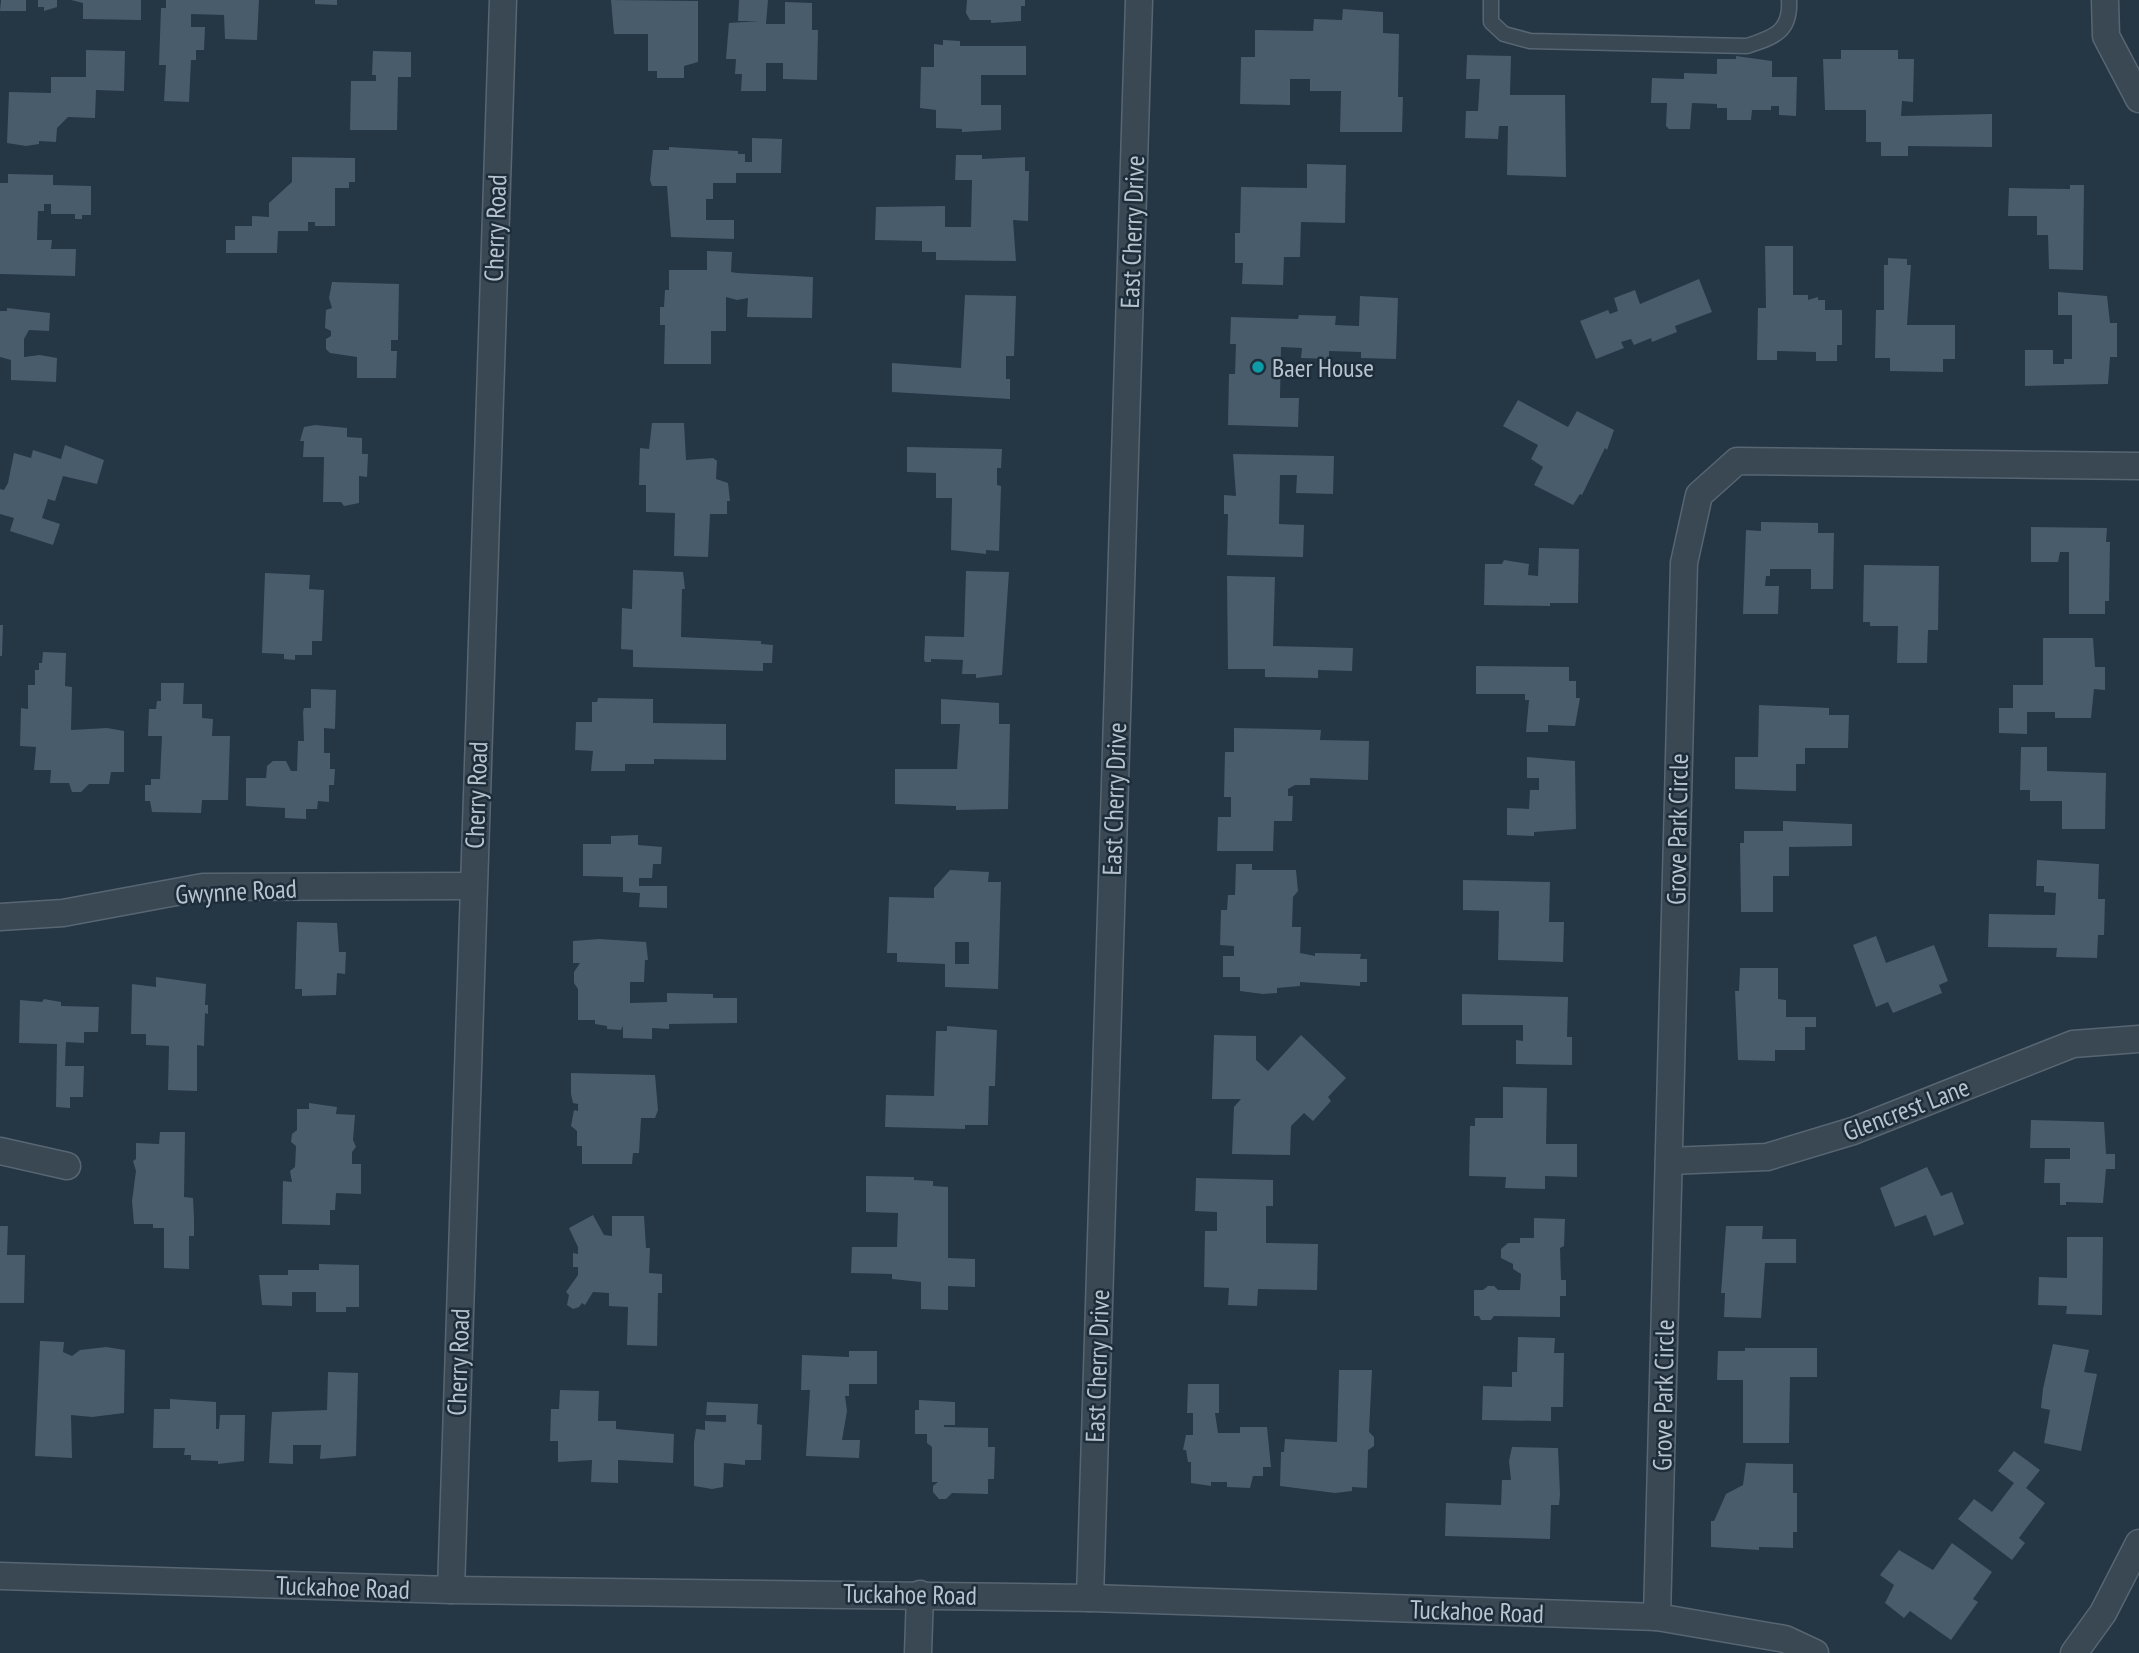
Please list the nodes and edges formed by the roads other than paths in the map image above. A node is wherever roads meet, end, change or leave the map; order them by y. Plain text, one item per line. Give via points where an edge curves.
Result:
1 (503, 0) edge
2 (1139, 0) edge
3 (1491, 0) edge
4 (1789, 0) edge
5 (2105, 0) edge
6 (2139, 99) edge
7 (2139, 466) edge
8 (473, 886) junction
9 (0, 917) edge
10 (2139, 1039) edge
11 (0, 1150) edge
12 (1669, 1161) junction
13 (67, 1166) dead end
14 (2139, 1543) edge
15 (0, 1576) edge
16 (451, 1590) junction
17 (920, 1594) junction
18 (1090, 1598) junction
19 (1657, 1617) junction
20 (918, 1653) edge
21 (1815, 1653) edge
22 (2074, 1653) edge

1 - 8 street, Cherry Road
2 - 18 street, East Cherry Drive
3 - 4 lane via 1491,22 1504,34 1530,41 1747,46 1777,36 1790,16
5 - 6 street via 2106,36
7 - 12 street, Grove Park Circle via 1737,461 1699,495 1684,563
8 - 9 street, Gwynne Road via 203,887 63,913
8 - 16 street, Cherry Road
10 - 12 street, Glencrest Lane via 2073,1044 1853,1131 1767,1157
11 - 13 street
12 - 19 street, Grove Park Circle
14 - 22 street via 2103,1613
15 - 16 street, Tuckahoe Road
16 - 17 street, Tuckahoe Road
17 - 18 street, Tuckahoe Road
17 - 20 street
18 - 19 street, Tuckahoe Road
19 - 21 street, Tuckahoe Road via 1786,1639

